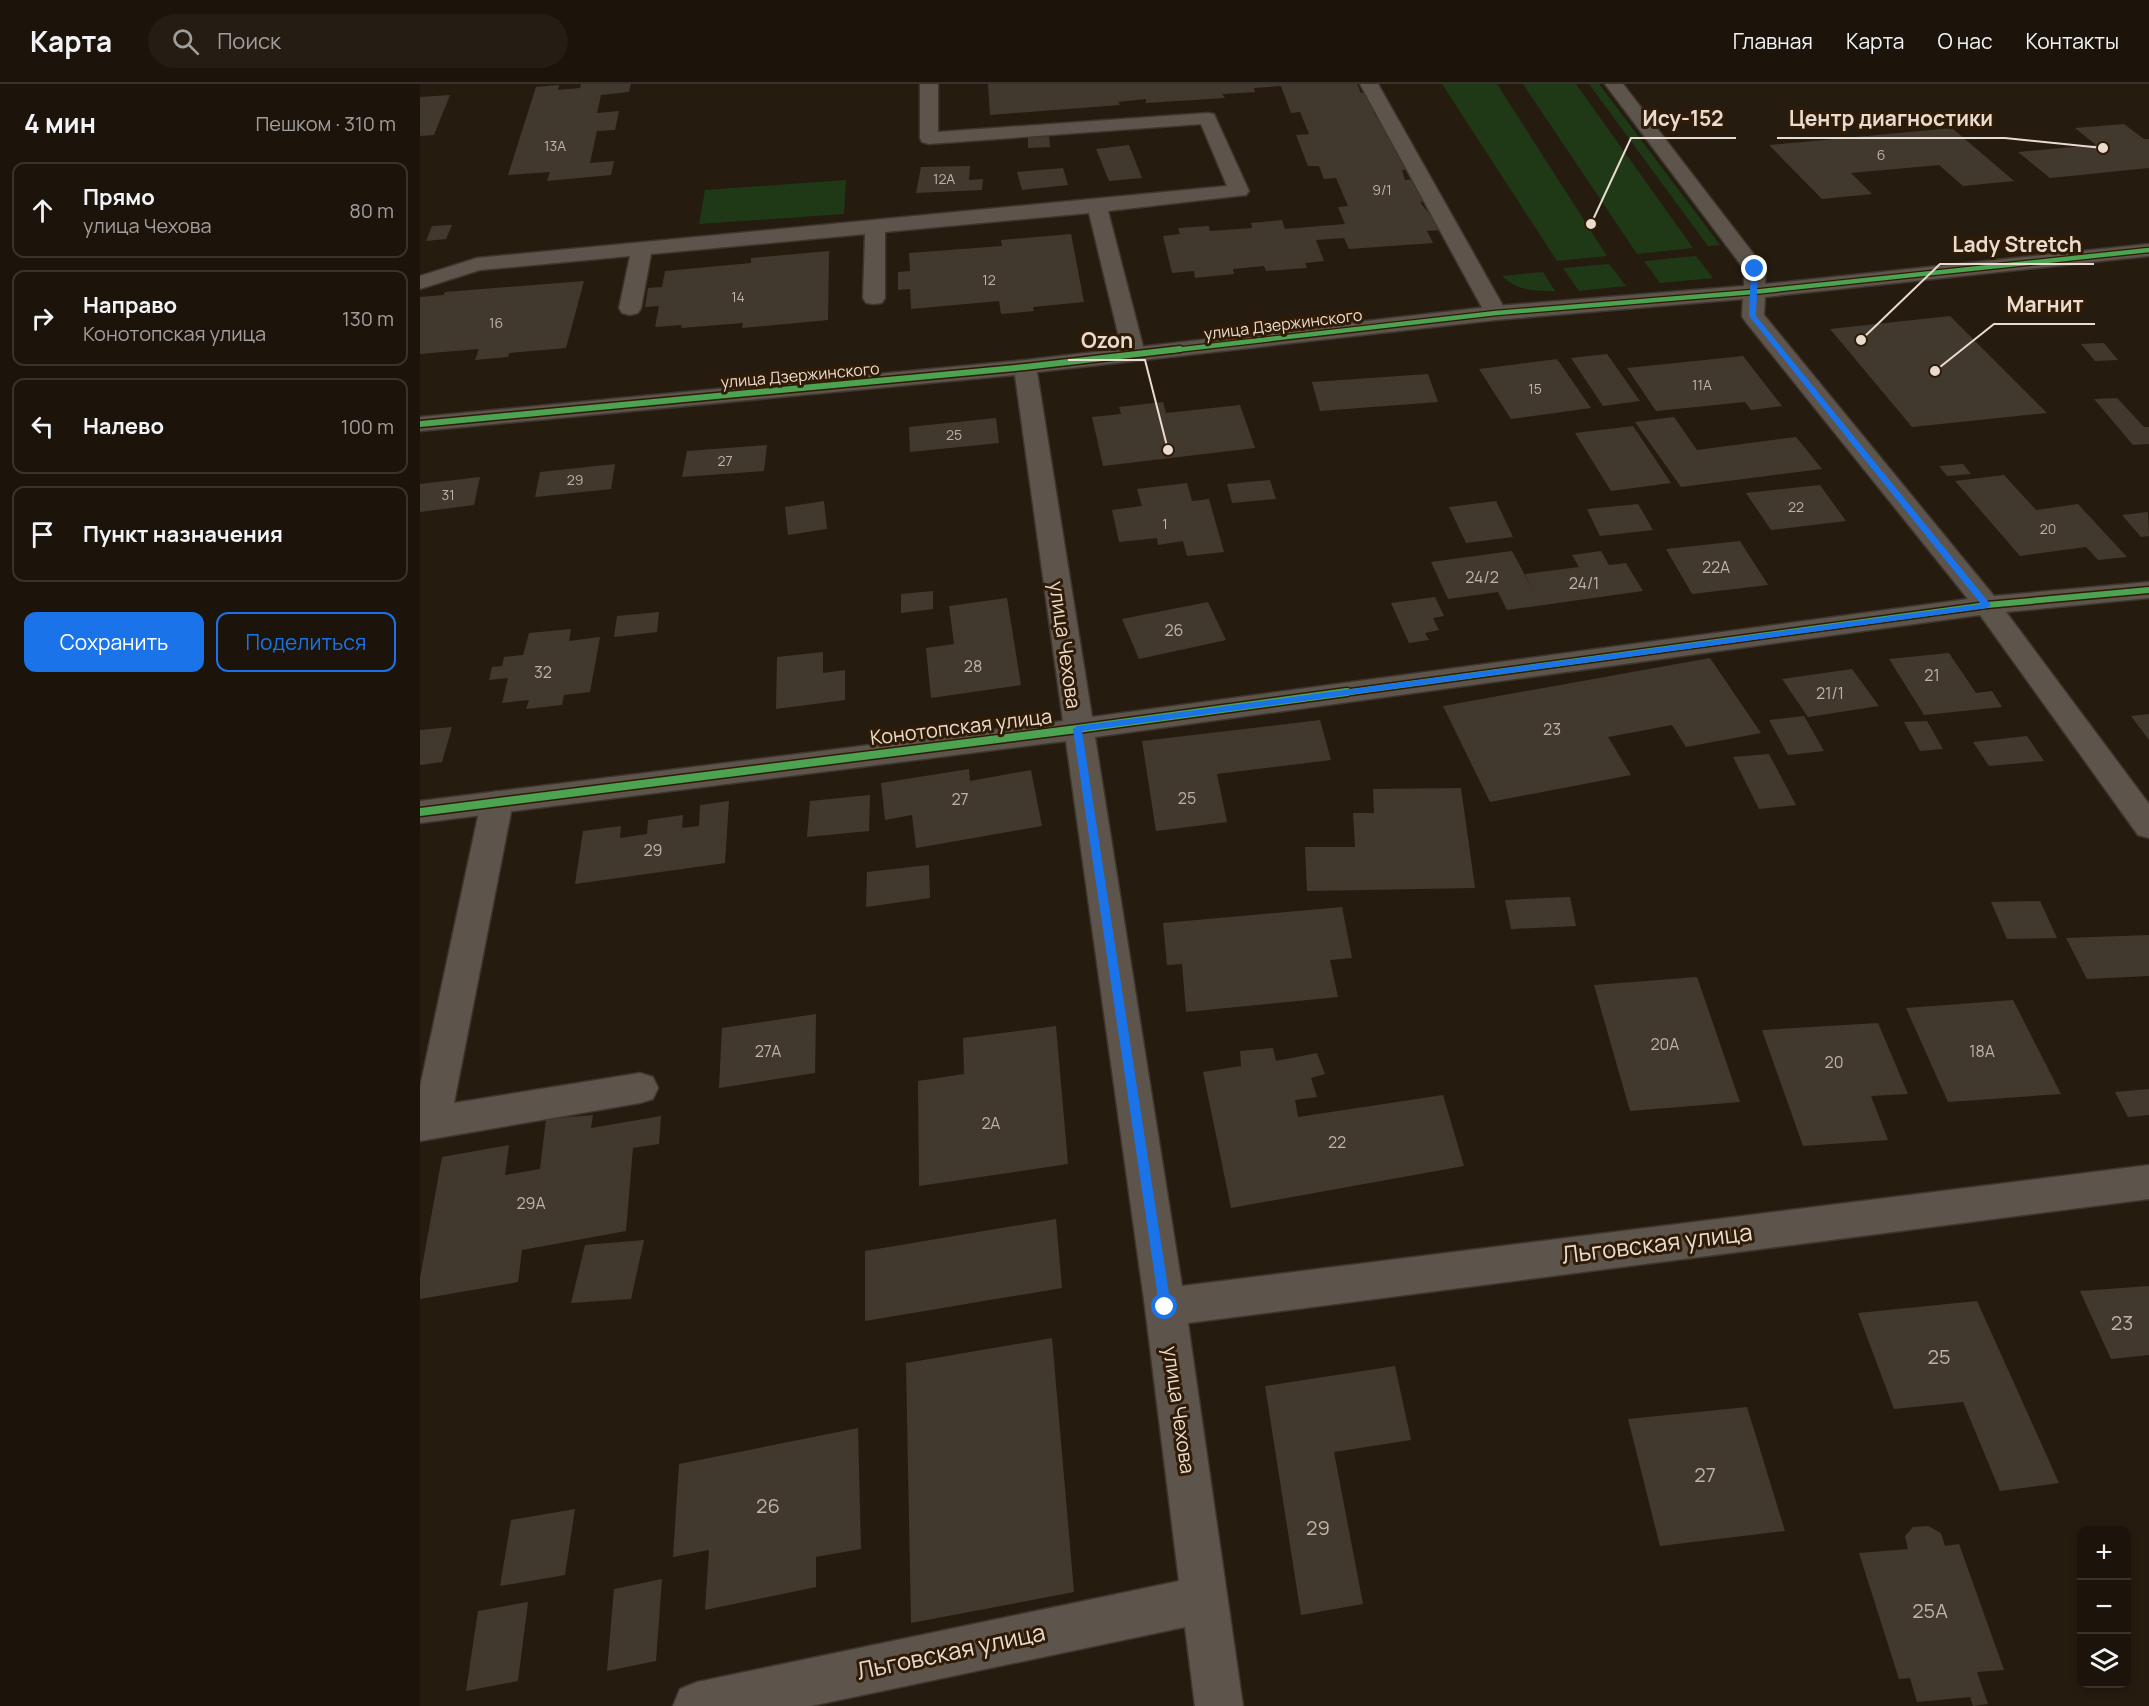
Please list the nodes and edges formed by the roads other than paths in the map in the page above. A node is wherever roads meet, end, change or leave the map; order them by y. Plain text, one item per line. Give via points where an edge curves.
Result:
1 (929, 84) edge
2 (1369, 84) edge
3 (1614, 84) edge
4 (1097, 206) junction
5 (875, 227) junction
6 (642, 248) junction
7 (2149, 250) edge
8 (420, 283) edge
9 (1753, 292) junction
10 (874, 297) dead end
11 (630, 308) dead end
12 (1496, 313) junction
13 (1134, 354) junction
14 (1025, 367) junction
15 (420, 424) edge
16 (2149, 590) edge
17 (1987, 605) junction
18 (1077, 729) junction
19 (497, 802) junction
20 (420, 812) edge
21 (2149, 827) edge
22 (640, 1088) dead end
23 (426, 1124) edge
24 (2149, 1182) edge
25 (1165, 1307) junction
26 (1205, 1599) junction
27 (697, 1706) edge
28 (1219, 1706) edge

1 - 4 street via 929,138 1208,118 1239,191
2 - 12 street
3 - 9 street via 1755,269
4 - 5 street
4 - 13 street
5 - 6 street
5 - 10 street
6 - 8 street via 477,264
6 - 11 street
7 - 9 street, улица Дзержинского
9 - 12 street, улица Дзержинского
9 - 17 street via 1753,316
12 - 13 street, улица Дзержинского
13 - 14 street, улица Дзержинского
14 - 15 street, улица Дзержинского
14 - 18 street, улица Чехова
16 - 17 street, Конотопская улица
17 - 18 street, Конотопская улица
17 - 21 street
18 - 19 street, Конотопская улица
18 - 25 street, улица Чехова
19 - 20 street, Конотопская улица
19 - 23 street
22 - 23 street
24 - 25 street, Льговская улица
25 - 26 street, улица Чехова
26 - 27 street, Льговская улица
26 - 28 street, улица Чехова

